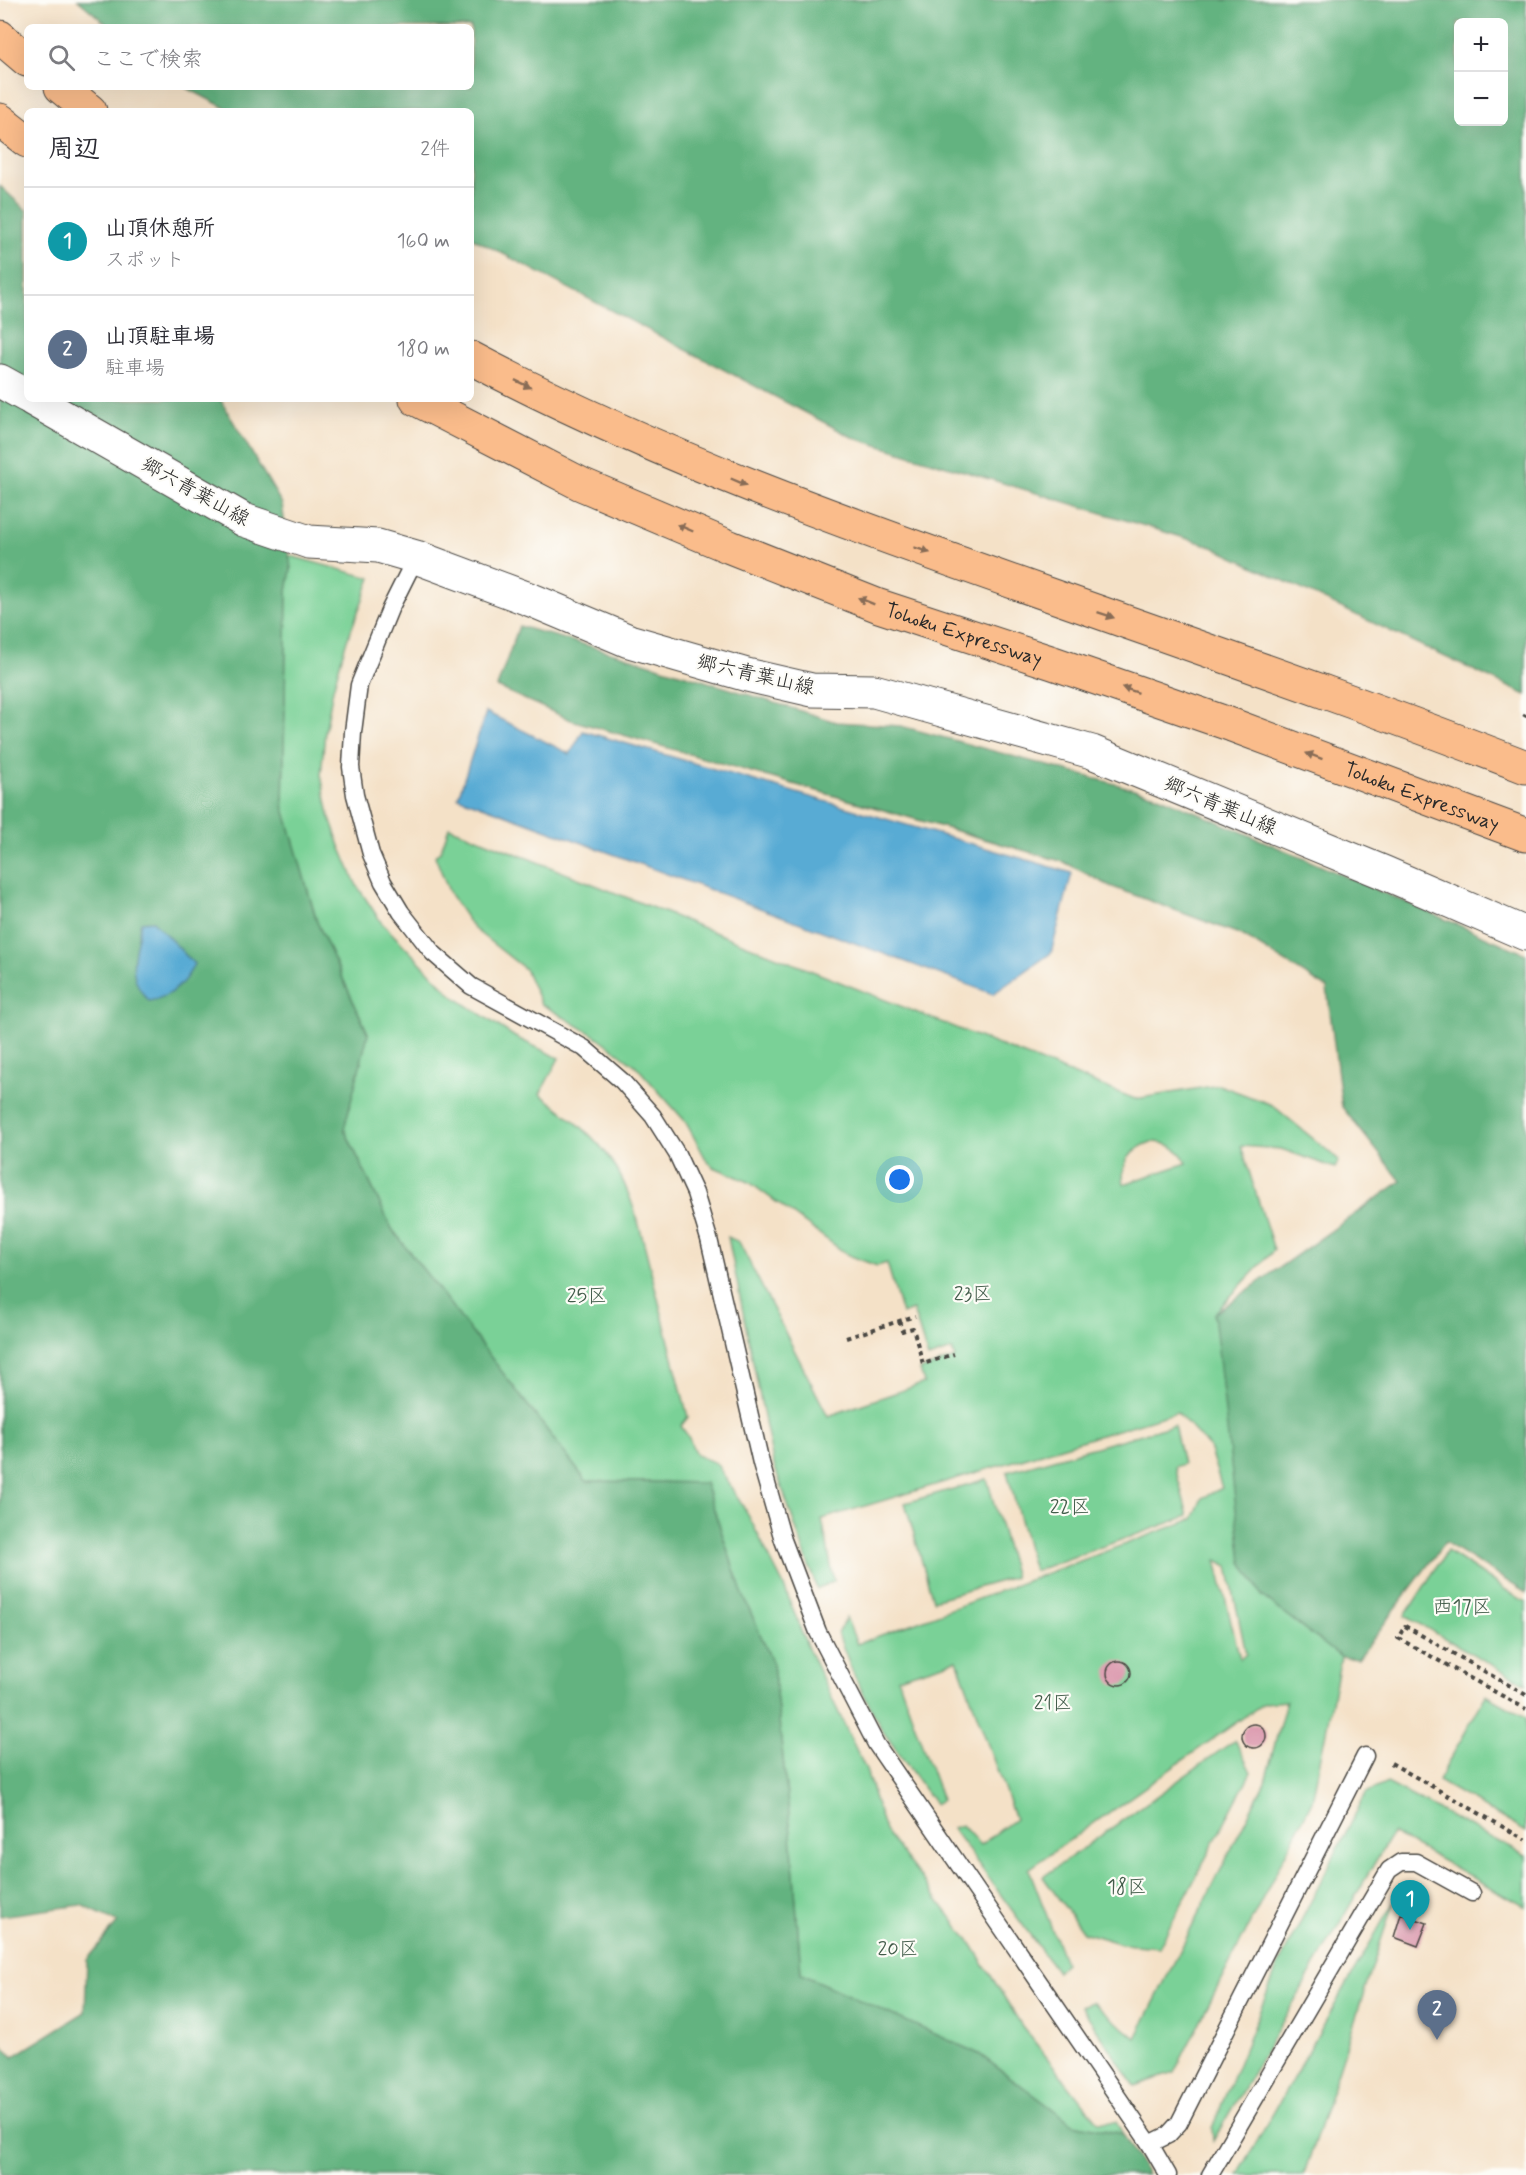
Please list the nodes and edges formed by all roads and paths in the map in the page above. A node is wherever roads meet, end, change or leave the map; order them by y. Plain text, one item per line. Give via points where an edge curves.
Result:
1 (0, 37) edge
2 (24, 57) edge
3 (65, 90) edge
4 (86, 108) edge
5 (0, 120) edge
6 (24, 139) edge
7 (474, 359) edge
8 (0, 381) edge
9 (24, 394) edge
10 (37, 402) edge
11 (422, 402) edge
12 (416, 558) junction
13 (1526, 767) edge
14 (1526, 835) edge
15 (1526, 934) edge
16 (915, 1316) dead end
17 (899, 1321) junction
18 (846, 1338) dead end
19 (954, 1354) dead end
20 (1526, 1695) edge
21 (1526, 1709) edge
22 (1365, 1756) joint
23 (1526, 1840) edge
24 (1472, 1893) dead end
25 (1150, 2144) junction
26 (1168, 2175) edge
27 (1210, 2175) edge

1 - 2 highway
3 - 4 highway
5 - 6 highway
7 -> 13 highway via 609,426 758,490
8 - 9 street
10 - 12 street, 郷六青葉山線 via 244,519 309,542 378,546
14 -> 11 highway, Tohoku Expressway via 1232,725 879,606 581,484
12 - 15 street, 郷六青葉山線 via 628,641 812,690 874,691 1092,752
12 - 25 lane via 359,685 352,732 355,795 383,882 433,953 471,986 584,1048 622,1081 653,1116 677,1154 709,1239 780,1529 818,1632 876,1744
16 - 17 path
17 - 18 path
17 - 19 path via 902,1331 913,1328 924,1364
20 - 21 path via 1405,1626 1398,1638
22 - 23 path via 1386,1760
22 - 25 lane via 1179,2123 1168,2136
24 - 27 lane via 1416,1862 1401,1862 1389,1870
25 - 26 lane

